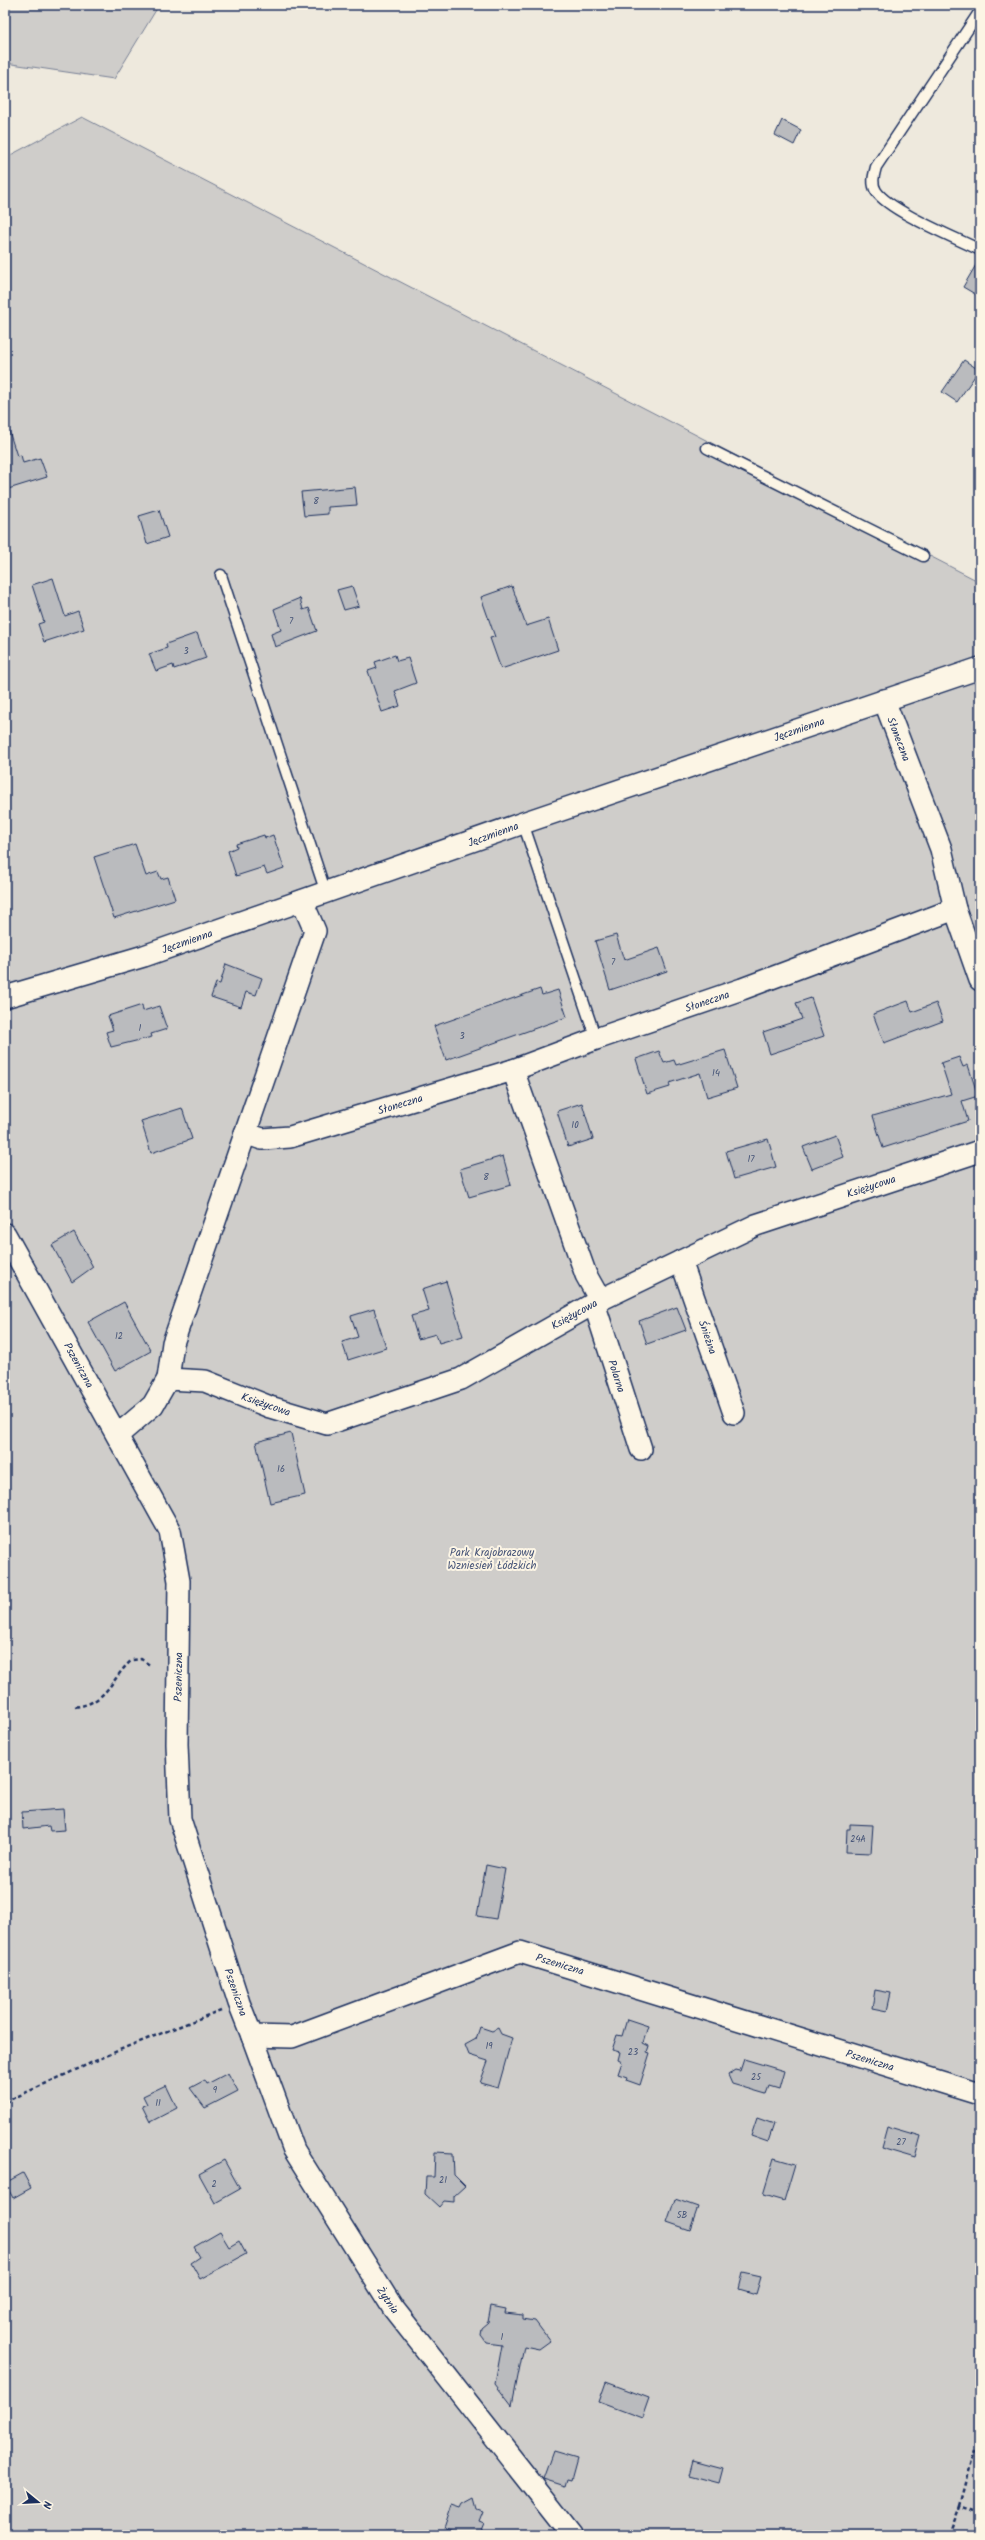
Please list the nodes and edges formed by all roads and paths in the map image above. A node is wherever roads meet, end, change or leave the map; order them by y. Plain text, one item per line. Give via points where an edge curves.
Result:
1 (980, 11) edge
2 (980, 250) edge
3 (708, 448) dead end
4 (923, 556) dead end
5 (221, 575) dead end
6 (980, 668) edge
7 (884, 700) junction
8 (523, 823) junction
9 (326, 893) junction
10 (302, 901) junction
11 (956, 909) junction
12 (980, 980) edge
13 (5, 997) edge
14 (596, 1039) junction
15 (513, 1070) junction
16 (244, 1133) junction
17 (980, 1151) edge
18 (5, 1234) edge
19 (681, 1261) junction
20 (597, 1302) junction
21 (168, 1379) junction
22 (734, 1413) dead end
23 (118, 1435) junction
24 (641, 1448) dead end
25 (151, 1666) dead end
26 (75, 1707) dead end
27 (238, 2004) junction
28 (252, 2036) junction
29 (980, 2094) edge
30 (5, 2102) edge
31 (976, 2449) dead end
32 (960, 2506) junction
33 (980, 2512) edge
34 (572, 2535) edge
35 (949, 2535) edge

1 - 2 lane via 876,167 873,180 876,190 889,204
3 - 4 lane
5 - 9 lane
6 - 7 street, Jęczmienna
7 - 8 street, Jęczmienna
7 - 11 street, Słoneczna via 941,849
8 - 9 street, Jęczmienna
8 - 14 lane
9 - 10 street, Jęczmienna
10 - 13 street, Jęczmienna via 144,956
10 - 16 street via 315,931
11 - 12 street
11 - 14 street, Słoneczna via 742,989
14 - 15 street, Słoneczna
15 - 16 street, Słoneczna via 290,1138 262,1139
15 - 20 street, Polarna
16 - 21 street via 173,1343
17 - 19 street, Księżycowa via 756,1225
18 - 23 street, Pszeniczna
19 - 20 street, Księżycowa
19 - 22 street, Śnieżna
20 - 21 street, Księżycowa via 461,1379 327,1424 270,1407 205,1381
20 - 24 street, Polarna
21 - 23 street via 153,1405
23 - 27 street, Pszeniczna via 170,1531 179,1581 177,1744 180,1819
25 - 26 path via 141,1659 132,1660 103,1695 90,1703
27 - 28 street, Pszeniczna
27 - 30 path via 124,2048
28 - 29 street, Pszeniczna via 292,2037 520,1952
28 - 34 street, Żytnia via 294,2150 393,2308
31 - 32 path
32 - 33 path
32 - 35 path

